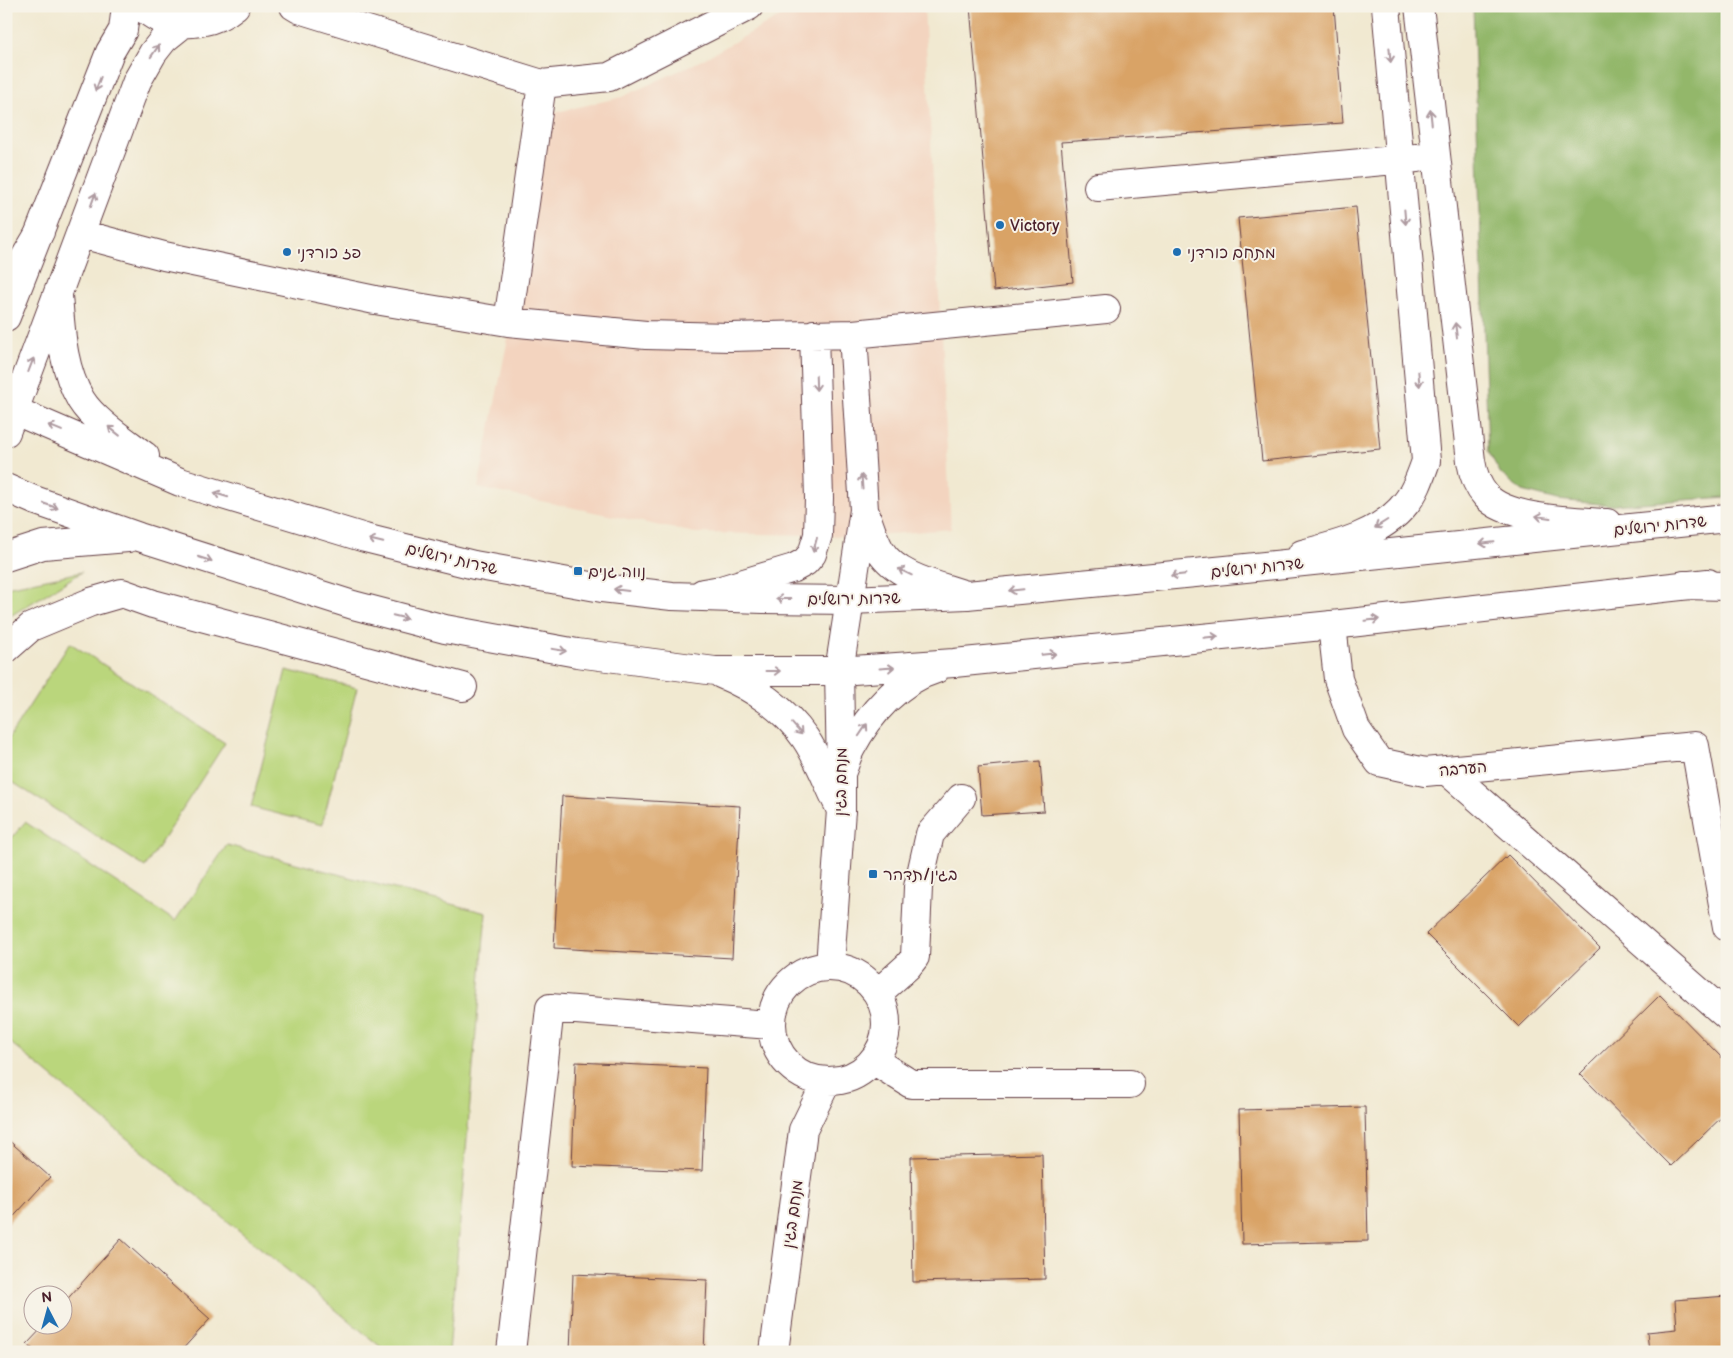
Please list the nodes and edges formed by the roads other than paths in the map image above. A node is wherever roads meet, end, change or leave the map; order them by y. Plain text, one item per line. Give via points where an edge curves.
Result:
1 (126, 6) edge
2 (140, 6) edge
3 (235, 6) edge
4 (294, 6) edge
5 (749, 6) edge
6 (1386, 6) edge
7 (1419, 6) edge
8 (184, 24) junction
9 (542, 84) junction
10 (1436, 157) junction
11 (1400, 160) junction
12 (1098, 187) dead end
13 (40, 232) junction
14 (81, 234) junction
15 (6, 281) edge
16 (58, 295) junction
17 (1106, 309) dead end
18 (6, 317) edge
19 (508, 322) junction
20 (814, 334) junction
21 (853, 334) junction
22 (9, 416) edge
23 (180, 482) junction
24 (6, 488) edge
25 (864, 510) junction
26 (1727, 518) edge
27 (1644, 526) junction
28 (139, 537) junction
29 (6, 557) edge
30 (1226, 570) junction
31 (1727, 582) edge
32 (1684, 585) junction
33 (1727, 586) edge
34 (967, 595) junction
35 (672, 596) junction
36 (850, 600) junction
37 (1332, 625) junction
38 (6, 649) edge
39 (954, 663) junction
40 (715, 671) junction
41 (839, 671) junction
42 (463, 687) dead end
43 (1446, 770) junction
44 (842, 773) junction
45 (961, 798) dead end
46 (841, 810) junction
47 (1727, 926) edge
48 (830, 966) junction
49 (878, 993) junction
50 (1727, 1016) edge
51 (770, 1026) junction
52 (873, 1060) junction
53 (827, 1081) junction
54 (1130, 1084) dead end
55 (511, 1352) edge
56 (774, 1352) edge

1 -> 13 main road via 123,30 110,52
2 - 8 main road via 160,19
3 - 8 main road via 226,14 206,22
4 - 9 main road
5 - 9 main road via 609,77
6 -> 11 main road
10 -> 7 main road
14 -> 8 main road via 137,81 164,39
9 - 19 main road
10 - 11 main road
27 -> 10 main road via 1523,514 1500,506 1486,496 1474,478
11 - 12 main road
11 -> 30 main road via 1426,461 1421,475 1407,503 1385,522 1361,536 1315,551
13 - 15 main road via 17,271
13 - 18 main road
14 - 16 main road
14 - 19 main road via 164,256 375,300
22 -> 16 main road
23 -> 16 main road via 99,420 82,400 67,367
17 - 21 main road
19 - 20 main road via 646,335
20 - 21 main road
20 -> 35 main road via 820,498 818,534 812,554 805,562 778,574 721,590
25 -> 21 main road
23 -> 22 main road, שדרות ירושלים
35 -> 23 main road, שדרות ירושלים via 602,588 474,564 365,538
24 -> 28 main road
34 -> 25 main road via 899,570 880,550
25 - 36 main road, מנחם בגין
26 - 27 main road, שדרות ירושלים
27 -> 30 main road, שדרות ירושלים
28 - 29 main road via 43,545
28 -> 40 main road via 353,606 446,629 577,653
30 -> 34 main road, שדרות ירושלים
31 - 32 main road
32 - 33 main road
37 -> 32 main road
34 - 36 main road, שדרות ירושלים
36 -> 35 main road, שדרות ירושלים
36 - 41 main road, מנחם בגין
39 -> 37 main road
37 - 43 main road, הערבה via 1338,679 1356,729 1380,762 1425,772
38 - 42 main road via 31,626 122,593
41 -> 39 main road
44 -> 39 main road via 851,748 894,693 928,672
40 -> 41 main road
40 -> 46 main road via 742,683 788,718 814,754
41 - 44 main road, מנחם בגין
43 - 47 main road, הערבה via 1695,746
43 - 50 main road
44 - 46 main road, מנחם בגין
45 - 49 main road via 930,834 918,887 915,957
46 - 48 main road, מנחם בגין
48 - 49 main road via 848,969 865,978
48 - 51 main road via 812,968 795,976 781,990 773,1007
49 - 52 main road via 885,1009 887,1027
51 - 53 main road via 782,1058 794,1070 810,1078
51 - 55 main road via 550,1008
52 - 53 main road via 860,1072 844,1079
52 - 54 main road via 911,1084
53 - 56 main road, מנחם בגין via 804,1130

